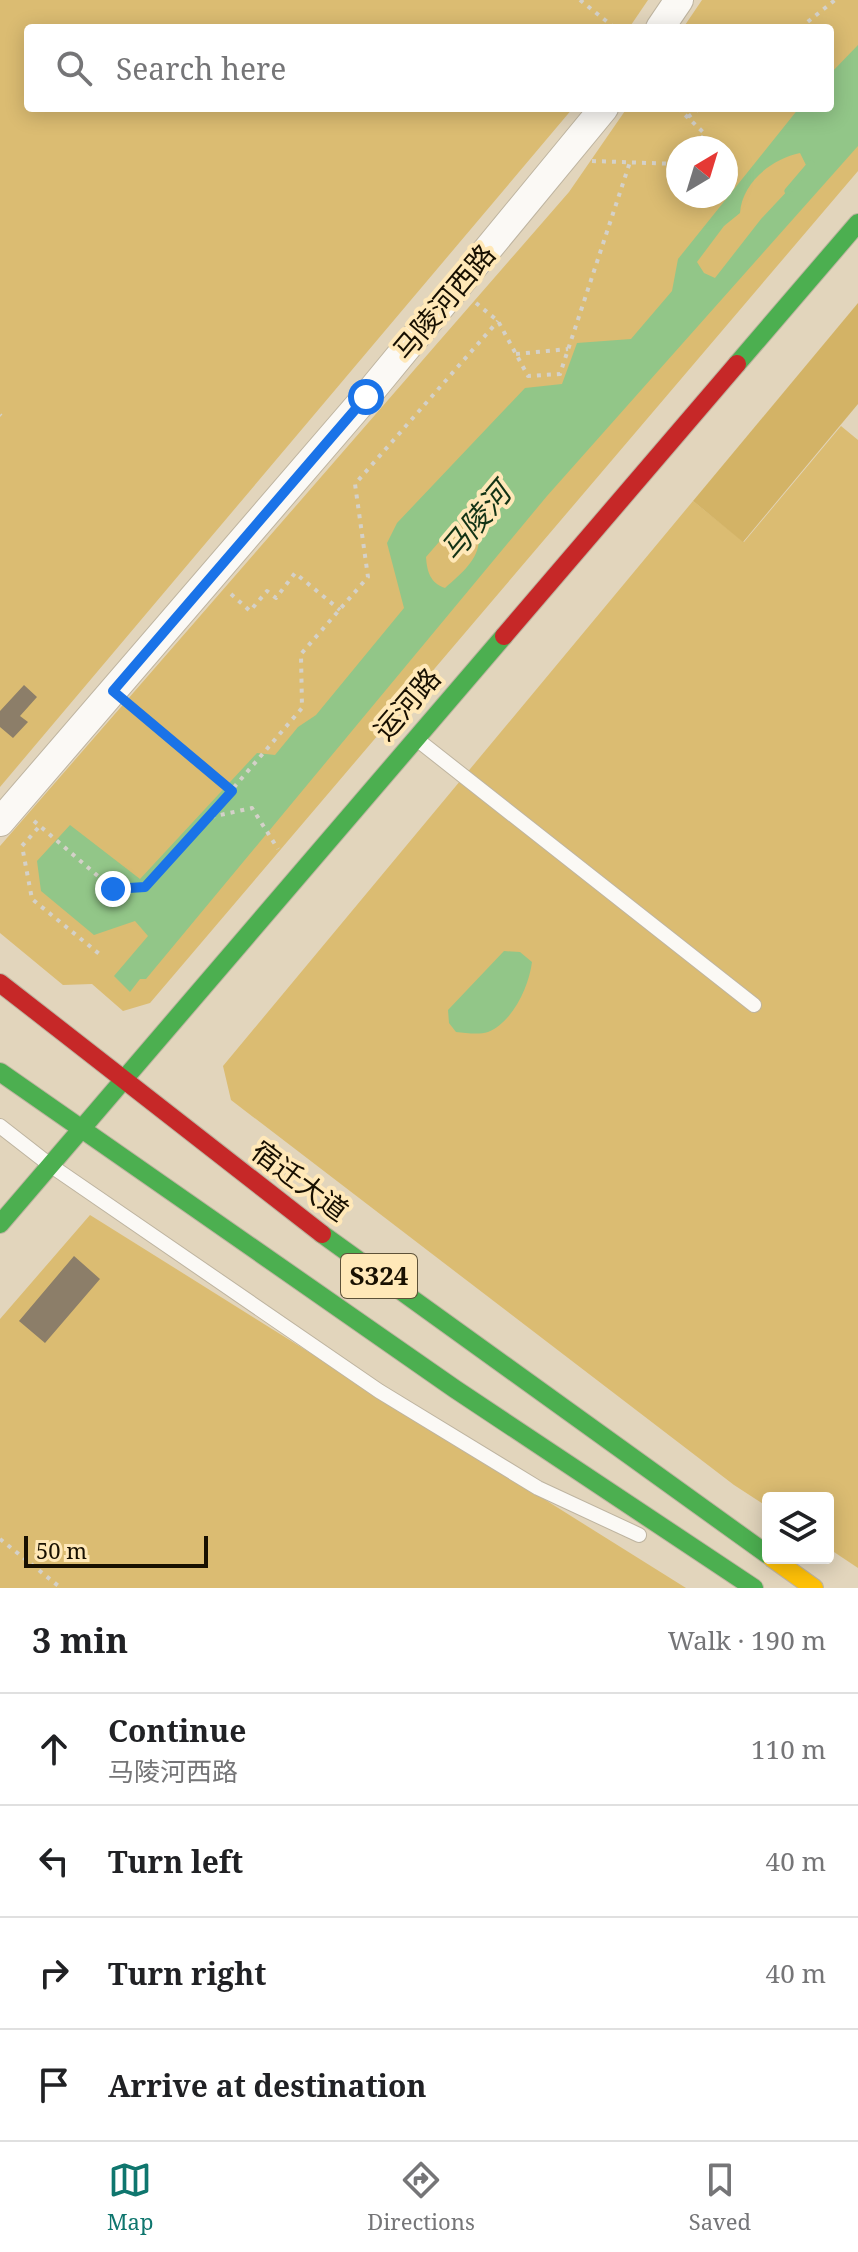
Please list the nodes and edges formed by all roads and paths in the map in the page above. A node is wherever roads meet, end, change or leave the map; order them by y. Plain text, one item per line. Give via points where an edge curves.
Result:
1 (580, 0) edge
2 (679, 0) edge
3 (835, 0) edge
4 (610, 24) edge
5 (663, 24) edge
6 (805, 24) edge
7 (601, 112) edge
8 (682, 112) edge
9 (695, 112) edge
10 (688, 117) junction
11 (703, 136) edge
12 (563, 159) junction
13 (630, 162) junction
14 (666, 164) edge
15 (856, 227) edge
16 (457, 287) junction
17 (498, 321) junction
18 (568, 349) junction
19 (516, 354) junction
20 (211, 577) junction
21 (340, 610) junction
22 (113, 691) junction
23 (415, 738) junction
24 (232, 791) junction
25 (209, 818) junction
26 (0, 822) edge
27 (274, 842) dead end
28 (103, 957) dead end
29 (0, 983) edge
30 (754, 1005) dead end
31 (0, 1072) edge
32 (121, 1081) junction
33 (0, 1126) edge
34 (80, 1131) junction
35 (50, 1165) junction
36 (0, 1224) edge
37 (0, 1539) edge
38 (656, 1543) dead end
39 (762, 1551) edge
40 (780, 1564) edge
41 (61, 1588) edge
42 (754, 1588) edge
43 (814, 1588) edge

1 - 4 path
2 - 5 street
3 - 6 path
7 - 12 street, 马陵河西路
8 - 10 path
9 - 10 path
10 - 11 path
12 - 13 path
12 - 16 street, 马陵河西路
13 - 14 path
13 - 18 path
15 - 23 main road, 运河路
16 - 17 path
16 - 20 street, 马陵河西路
17 - 19 path
17 - 21 path via 355,484 368,577
18 - 19 path
18 - 19 path via 560,374 528,376
20 - 21 path via 250,611 267,591 276,598 295,573
20 - 22 street, 马陵河西路
21 - 24 path via 301,654 302,708
22 - 24 path
22 - 26 street, 马陵河西路
23 - 30 lane
23 - 32 main road, 运河路
24 - 25 path
25 - 27 path via 252,808
25 - 28 path via 145,887 113,889 38,828 22,846 32,899
29 - 32 main road, 宿迁大道 / S324
31 - 34 main road, S324
32 - 34 main road, 运河路
32 - 39 main road, 宿迁大道 / S324 via 449,1329
33 - 35 lane
34 - 35 main road, 运河路
34 - 42 main road, S324
35 - 36 main road, 运河路
35 - 38 lane via 379,1391 538,1488
37 - 41 path
40 - 43 main road, 宿迁大道 / S324

